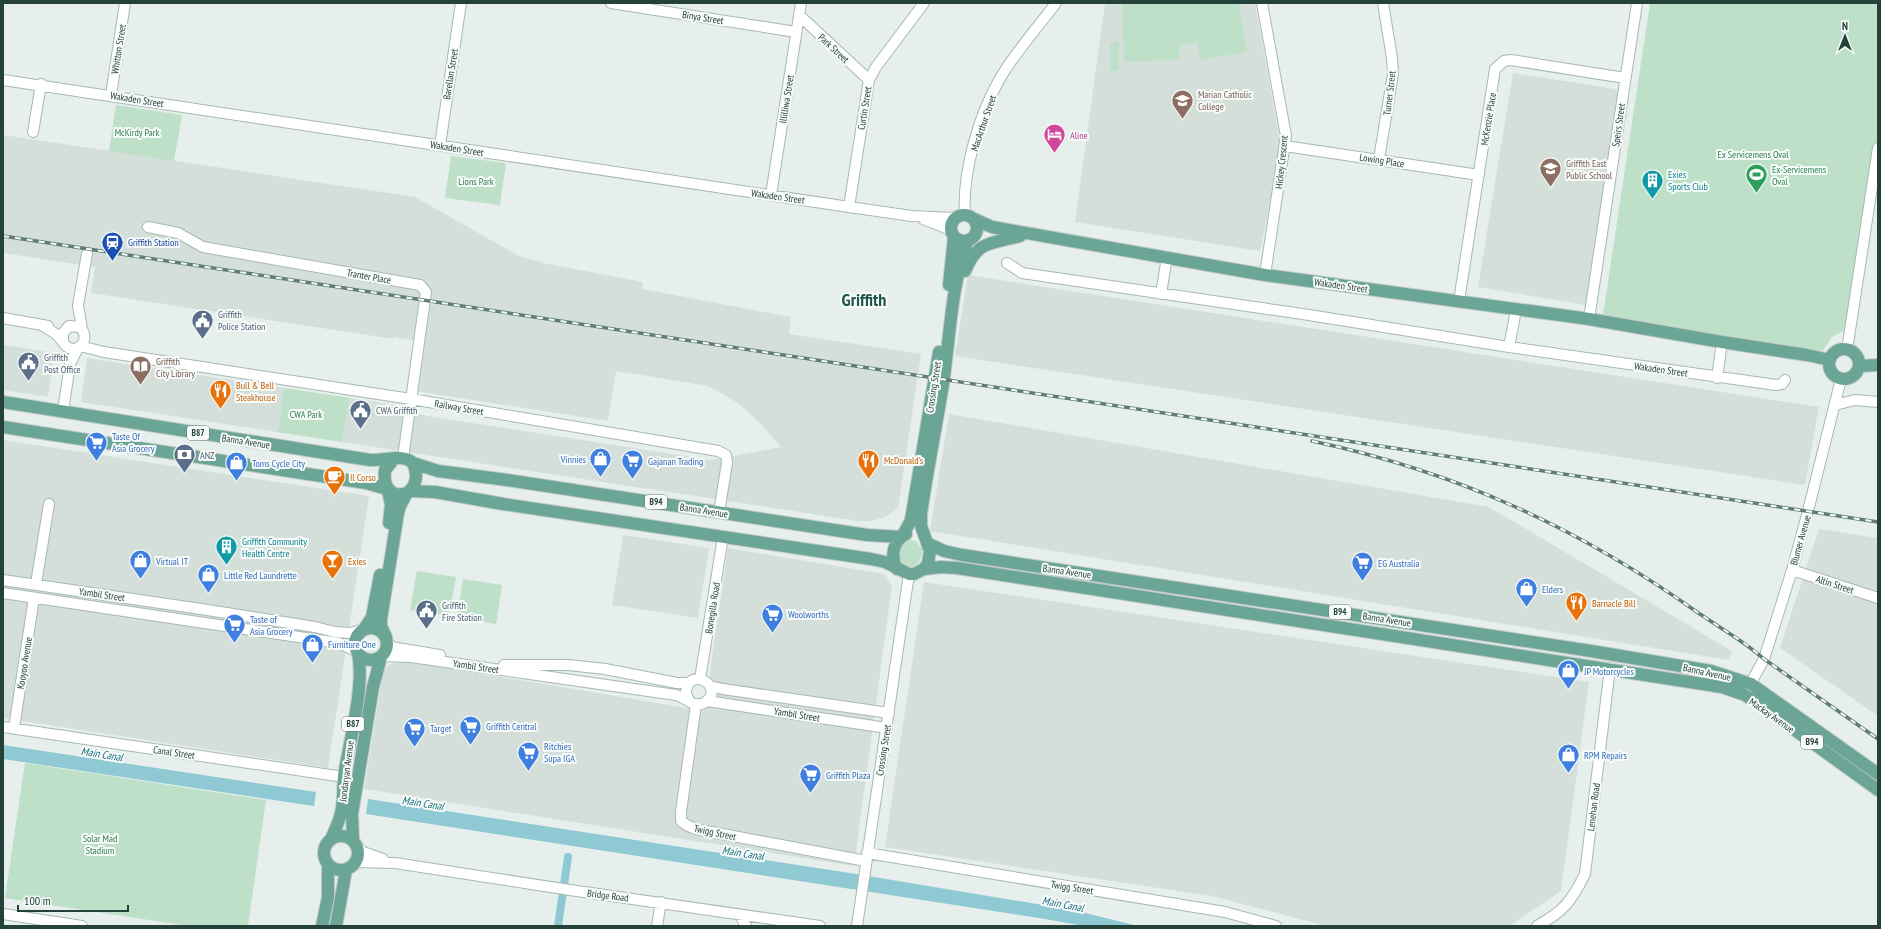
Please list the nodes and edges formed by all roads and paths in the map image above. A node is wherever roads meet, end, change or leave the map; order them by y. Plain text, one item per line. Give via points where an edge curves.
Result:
1 (125, 3) edge
2 (461, 3) edge
3 (611, 3) edge
4 (801, 3) edge
5 (924, 3) edge
6 (1056, 3) edge
7 (1262, 3) edge
8 (1383, 3) edge
9 (1637, 3) edge
10 (799, 15) junction
11 (796, 32) junction
12 (1625, 78) junction
13 (3, 80) edge
14 (869, 80) junction
15 (41, 84) junction
16 (111, 95) junction
17 (33, 132) dead end
18 (440, 146) junction
19 (1285, 146) junction
20 (1878, 148) edge
21 (1380, 159) junction
22 (1479, 175) junction
23 (771, 195) junction
24 (849, 207) junction
25 (912, 216) junction
26 (964, 217) junction
27 (148, 227) dead end
28 (953, 233) junction
29 (1020, 236) junction
30 (1044, 237) junction
31 (970, 239) junction
32 (87, 254) dead end
33 (1167, 257) junction
34 (1007, 263) dead end
35 (1265, 275) junction
36 (1161, 294) junction
37 (955, 296) junction
38 (1459, 301) junction
39 (78, 305) junction
40 (1516, 310) junction
41 (3, 318) edge
42 (1589, 319) junction
43 (42, 326) junction
44 (68, 327) junction
45 (83, 332) junction
46 (1722, 342) junction
47 (64, 343) junction
48 (79, 347) junction
49 (1510, 347) junction
50 (1847, 350) junction
51 (132, 355) junction
52 (1830, 360) junction
53 (70, 364) junction
54 (1859, 366) junction
55 (1878, 366) edge
56 (1717, 378) junction
57 (1841, 379) junction
58 (1785, 380) dead end
59 (411, 398) junction
60 (1876, 398) edge
61 (3, 402) edge
62 (1835, 405) junction
63 (63, 412) junction
64 (3, 427) edge
65 (403, 460) junction
66 (388, 490) junction
67 (409, 492) junction
68 (49, 504) dead end
69 (719, 512) junction
70 (902, 536) junction
71 (723, 537) junction
72 (927, 542) junction
73 (897, 568) junction
74 (924, 569) junction
75 (1792, 570) junction
76 (909, 574) junction
77 (3, 580) edge
78 (36, 584) junction
79 (3, 593) edge
80 (34, 598) junction
81 (1878, 598) edge
82 (201, 609) junction
83 (199, 622) junction
84 (362, 629) junction
85 (386, 638) junction
86 (357, 652) junction
87 (1611, 654) junction
88 (381, 656) junction
89 (524, 664) junction
90 (1610, 668) junction
91 (569, 679) junction
92 (700, 679) junction
93 (689, 683) junction
94 (1751, 684) junction
95 (710, 686) junction
96 (1745, 695) junction
97 (707, 701) junction
98 (692, 702) junction
99 (890, 713) junction
100 (3, 727) edge
101 (14, 728) junction
102 (887, 728) junction
103 (1878, 774) edge
104 (344, 777) junction
105 (1878, 790) edge
106 (349, 794) junction
107 (347, 813) junction
108 (331, 838) junction
109 (355, 843) junction
110 (867, 857) junction
111 (356, 862) junction
112 (395, 862) junction
113 (328, 865) junction
114 (346, 870) junction
115 (661, 902) junction
116 (3, 914) edge
117 (740, 915) junction
118 (82, 926) edge
119 (322, 926) edge
120 (336, 926) edge
121 (657, 926) edge
122 (746, 926) edge
123 (820, 926) edge
124 (857, 926) edge
125 (1276, 926) edge
126 (1537, 926) edge

1 - 16 street, Whitton Street
2 - 18 street, Barellan Street
3 - 11 street, Binya Street
4 - 10 street, Illilliwa Street
5 - 14 street, Curtin Street
6 - 26 street, MacArthur Street via 998,81 987,106 974,145
7 - 19 street, Hickey Crescent via 1286,136
8 - 21 street, Turner Street via 1393,74
9 - 12 street, Speirs Street
10 - 11 street, Illilliwa Street
10 - 14 street, Park Street
11 - 23 street, Illilliwa Street
12 - 22 street, McKenzie Place via 1511,60 1500,64 1495,69
12 - 42 street, Speirs Street
13 - 15 street, Wakaden Street
14 - 24 street, Curtin Street
15 - 16 street, Wakaden Street
15 - 17 street
16 - 18 street, Wakaden Street
18 - 23 street, Wakaden Street
19 - 21 street, Lowing Place
19 - 35 street, Hickey Crescent
20 - 50 street
21 - 22 street, Lowing Place
22 - 38 street, McKenzie Place
23 - 24 street, Wakaden Street
24 - 25 street, Wakaden Street
25 - 26 street, Wakaden Street
25 - 28 street, Wakaden Street
26 - 28 main road via 952,222
26 - 30 main road, Wakaden Street via 992,227
26 - 31 main road via 976,231
27 - 59 street, Tranter Place via 178,233 203,246 420,285 426,292
28 - 31 main road via 961,240
28 - 70 main road, Crossing Street via 954,252 910,525
29 - 30 main road, Wakaden Street
29 - 31 main road, Wakaden Street via 1001,235
29 - 37 main road, Crossing Street via 996,241 971,256
30 - 33 main road, Wakaden Street
31 - 37 main road, Crossing Street via 961,262
32 - 39 street
33 - 35 main road, Wakaden Street
33 - 36 street
34 - 36 street, Wakaden Street via 1022,273
35 - 38 main road, Wakaden Street
36 - 49 street, Wakaden Street
37 - 72 main road, Crossing Street via 921,514 921,526
38 - 40 main road, Wakaden Street
39 - 44 street
39 - 45 street
40 - 42 main road, Wakaden Street
40 - 49 street
41 - 43 street
42 - 46 main road, Wakaden Street
43 - 44 street
43 - 47 street
44 - 45 street via 76,326
44 - 47 street via 63,333
45 - 48 street via 84,341
45 - 51 street, Railway Street via 100,345
46 - 52 main road, Wakaden Street
46 - 56 street
47 - 48 street via 71,348
47 - 53 street
48 - 51 street, Railway Street
48 - 53 street
49 - 56 street, Wakaden Street
50 - 52 main road via 1838,351
50 - 54 main road via 1857,357
51 - 59 street, Railway Street
52 - 57 main road via 1830,370
53 - 63 street
54 - 55 main road
54 - 57 main road via 1853,377
56 - 58 street, Wakaden Street via 1776,385 1782,384
57 - 62 street, Blumer Avenue
59 - 65 street, Tranter Place
59 - 69 street, Railway Street via 718,451 726,455 727,463
60 - 62 street
61 - 63 main road, Banna Avenue / B87
62 - 75 street, Blumer Avenue
63 - 65 main road, Banna Avenue / B87 via 370,460
64 - 66 main road, B87 via 366,482
65 - 66 main road, B87 via 387,465 384,481
65 - 67 main road, B87 via 416,478
65 - 69 main road, Banna Avenue / B94 via 438,471
66 - 67 main road, B87 via 395,494
66 - 84 main road, B87 via 391,512 375,604 372,617
67 - 71 main road via 435,492
67 - 85 main road, B87 via 398,514 383,608 381,626
68 - 78 street
69 - 70 main road, Banna Avenue / B94 via 867,535
70 - 72 main road, B94 via 916,534
70 - 73 main road via 896,542 893,553
71 - 73 main road via 871,559
71 - 92 street, Bonegilla Road
72 - 74 main road via 930,557
72 - 87 main road, Banna Avenue / B94 via 944,551 962,555
73 - 76 main road
74 - 76 main road, B94
74 - 90 main road, Banna Avenue / B94 via 957,568
75 - 81 street, Altin Street
75 - 94 street, Blumer Avenue via 1764,659
76 - 99 street, Crossing Street
77 - 78 street, Yambil Street
78 - 82 street, Yambil Street
79 - 80 street, Yambil Street
80 - 83 street, Yambil Street
80 - 101 street, Kooyoo Avenue
82 - 83 street
82 - 84 street, Yambil Street via 335,632 351,633
83 - 86 street, Yambil Street via 339,643
84 - 85 main road via 378,629
84 - 86 main road, B87 via 355,639
85 - 88 main road, B87 via 386,650
85 - 89 street, Yambil Street via 391,646 402,650 508,665
86 - 88 main road via 370,660
86 - 104 main road, Jondaryan Avenue / B87 via 357,701
87 - 90 main road
87 - 94 main road, Banna Avenue / B94 via 1711,672
88 - 91 street, Yambil Street via 411,657
88 - 106 main road, Jondaryan Avenue / B87
89 - 91 street, Yambil Street via 565,670
89 - 93 street, Yambil Street via 605,668 677,683
90 - 96 main road, Banna Avenue / B94 via 1715,686
90 - 126 street, Lenehan Road via 1585,874 1561,912
91 - 98 street, Yambil Street via 676,695
92 - 93 street
92 - 95 street via 708,682
93 - 98 street via 686,694
94 - 96 street, Blumer Avenue
94 - 103 main road, Mackay Avenue / B94
95 - 97 street via 711,694
95 - 99 street, Yambil Street
96 - 105 main road, Mackay Avenue / B94
97 - 98 street
97 - 102 street, Yambil Street
98 - 110 street, Twigg Street via 681,812 681,821 685,825
99 - 102 street, Crossing Street
100 - 101 street, Canal Street
101 - 104 street, Canal Street
102 - 110 street, Crossing Street
104 - 106 main road, Jondaryan Avenue / B87
106 - 107 main road, Jondaryan Avenue / B87
107 - 108 main road, Jondaryan Avenue / B87
107 - 109 main road, Jondaryan Avenue / B87
108 - 109 main road via 345,836
108 - 113 main road, B87 via 324,854
109 - 111 main road, B87 via 358,851
109 - 112 street, Bridge Road via 364,852
110 - 124 street, Crossing Street
110 - 125 street, Twigg Street via 1225,912
111 - 112 street, Bridge Road
111 - 114 main road
112 - 115 street, Bridge Road
113 - 114 main road via 336,870
113 - 119 main road, B87 via 328,897
114 - 120 main road
115 - 117 street, Bridge Road
115 - 121 street
116 - 118 street
117 - 122 street
117 - 123 street, Bridge Road

